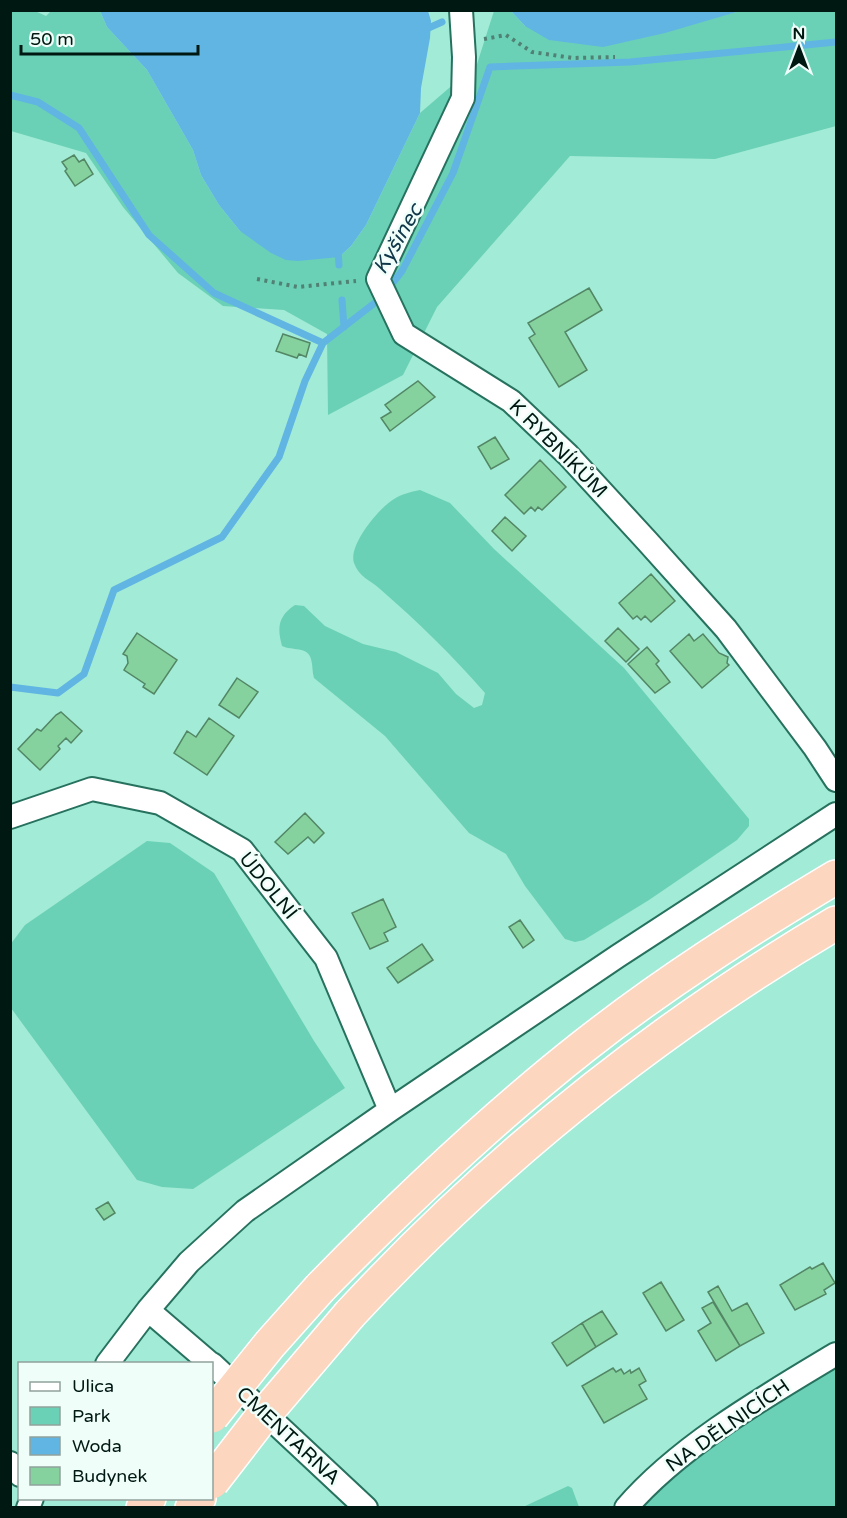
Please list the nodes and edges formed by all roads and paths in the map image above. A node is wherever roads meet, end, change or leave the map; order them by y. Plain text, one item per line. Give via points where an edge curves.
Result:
1 (461, 10) edge
2 (463, 44) junction
3 (615, 57) dead end
4 (257, 279) dead end
5 (378, 280) junction
6 (837, 780) edge
7 (837, 814) edge
8 (10, 817) edge
9 (837, 877) edge
10 (837, 923) edge
11 (390, 1110) junction
12 (148, 1310) junction
13 (837, 1354) edge
14 (109, 1362) edge
15 (209, 1362) edge
16 (213, 1366) edge
17 (213, 1415) edge
18 (213, 1480) edge
19 (366, 1508) edge
20 (626, 1508) edge

1 - 2 street
2 - 3 path via 506,35 531,52 573,58
2 - 5 street via 462,98
4 - 5 path via 298,287
5 - 6 street, K RYBNÍKŮM via 404,334 511,401 568,456 726,630
7 - 11 street
8 - 11 street, ÚDOLNÍ via 92,789 160,804 242,850 326,958
9 - 17 highway, bridge via 685,973 585,1045 514,1103 384,1222 320,1288
10 - 18 highway, bridge via 714,999 654,1042 578,1100 468,1195 350,1314
11 - 12 street via 245,1211 189,1262
12 - 14 street
12 - 15 street, CMENTARNA
13 - 20 street, NA DĚLNICÍCH via 722,1426 652,1480
16 - 19 street, CMENTARNA

